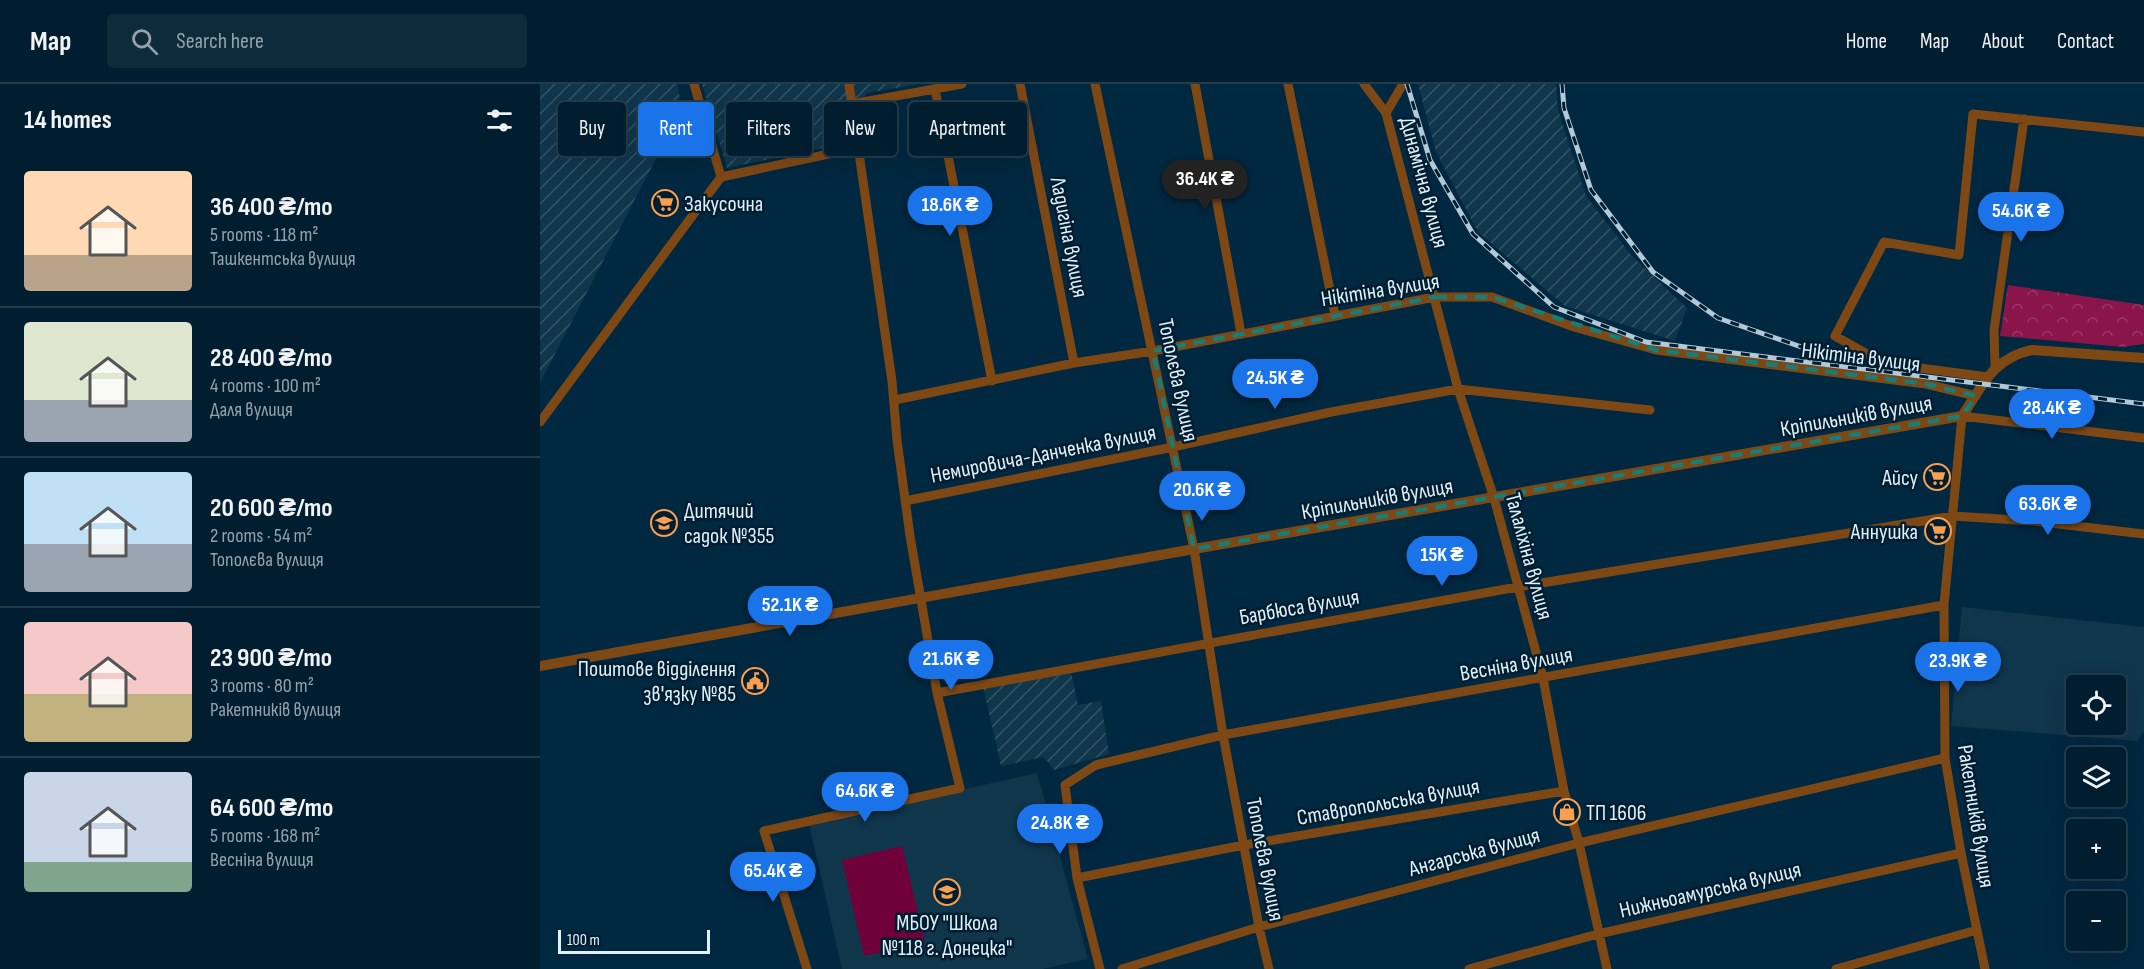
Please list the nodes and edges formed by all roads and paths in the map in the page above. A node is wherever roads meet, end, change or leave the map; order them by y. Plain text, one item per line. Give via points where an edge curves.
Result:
1 (694, 84) edge
2 (849, 84) edge
3 (962, 84) edge
4 (1020, 84) edge
5 (1095, 84) edge
6 (1195, 84) edge
7 (1288, 84) edge
8 (1364, 84) edge
9 (1403, 84) edge
10 (934, 89) junction
11 (852, 102) edge
12 (863, 102) edge
13 (1386, 113) junction
14 (2024, 119) junction
15 (2144, 132) edge
16 (824, 155) edge
17 (858, 156) edge
18 (721, 177) junction
19 (1435, 297) junction
20 (1335, 315) junction
21 (1241, 333) junction
22 (1153, 351) junction
23 (2144, 358) edge
24 (1074, 363) junction
25 (1995, 366) junction
26 (1988, 377) junction
27 (992, 381) junction
28 (1458, 389) junction
29 (1976, 396) junction
30 (894, 400) junction
31 (1650, 410) dead end
32 (1962, 416) junction
33 (540, 422) edge
34 (2144, 438) edge
35 (1173, 447) junction
36 (1494, 498) junction
37 (905, 501) junction
38 (1953, 516) junction
39 (2144, 534) edge
40 (1194, 549) junction
41 (1517, 587) junction
42 (920, 599) junction
43 (1944, 605) junction
44 (1208, 642) junction
45 (540, 666) edge
46 (1544, 678) junction
47 (937, 693) junction
48 (1223, 735) junction
49 (1945, 758) junction
50 (1564, 791) junction
51 (1579, 843) junction
52 (1244, 845) junction
53 (1961, 853) junction
54 (1077, 878) junction
55 (1259, 927) junction
56 (1977, 930) junction
57 (1598, 934) junction
58 (807, 969) edge
59 (1100, 969) edge
60 (1122, 969) edge
61 (1269, 969) edge
62 (1468, 969) edge
63 (1607, 969) edge
64 (1836, 969) edge
65 (1985, 969) edge

1 - 18 street
2 - 11 street
3 - 10 street
4 - 24 street, Ладигіна вулиця
5 - 22 street, Тополєва вулиця
6 - 21 street
7 - 20 street
8 - 13 street, Динамічна вулиця
9 - 13 street
10 - 12 street
10 - 27 street
13 - 19 street, Динамічна вулиця
14 - 15 street
14 - 25 street via 1994,330
14 - 26 street, Кріпильників вулиця via 1973,114 1959,255 1884,242 1835,336 1876,359
16 - 18 street
17 - 30 street
18 - 33 street
19 - 20 street, Нікітіна вулиця
19 - 28 street, Талаліхіна вулиця
19 - 29 street, Нікітіна вулиця via 1492,297 1574,327 1656,350 1926,384
20 - 21 street, Нікітіна вулиця
21 - 22 street, Нікітіна вулиця
22 - 24 street, Нікітіна вулиця
22 - 35 street, Тополєва вулиця
23 - 25 street, Кріпильників вулиця via 2032,350 2017,353
24 - 27 street, Нікітіна вулиця
25 - 26 street, Кріпильників вулиця
26 - 29 street, Кріпильників вулиця
27 - 30 street, Нікітіна вулиця
28 - 31 street, Немировича-Данченка вулиця
28 - 35 street, Немировича-Данченка вулиця
28 - 36 street, Талаліхіна вулиця
29 - 32 street, Кріпильників вулиця
30 - 37 street
32 - 34 street
32 - 36 street, Кріпильників вулиця
32 - 38 street, Ракетників вулиця
35 - 37 street, Немировича-Данченка вулиця
35 - 40 street, Тополєва вулиця
36 - 40 street, Кріпильників вулиця
36 - 41 street, Талаліхіна вулиця
37 - 42 street
38 - 39 street, Барбюса вулиця
38 - 41 street, Барбюса вулиця
38 - 43 street, Ракетників вулиця
40 - 42 street, Кріпильників вулиця
40 - 44 street, Тополєва вулиця
41 - 44 street, Барбюса вулиця
41 - 46 street, Талаліхіна вулиця
42 - 45 street, Кріпильників вулиця
42 - 47 street
43 - 46 street, Весніна вулиця
43 - 49 street, Ракетників вулиця
44 - 47 street, Барбюса вулиця
44 - 48 street, Тополєва вулиця
46 - 48 street, Весніна вулиця
46 - 50 street, Талаліхіна вулиця
47 - 58 street via 960,788 764,831
48 - 52 street, Тополєва вулиця
48 - 54 street, Весніна вулиця via 1096,765 1065,785
49 - 51 street, Ангарська вулиця
49 - 53 street, Ракетників вулиця
50 - 51 street, Талаліхіна вулиця
50 - 52 street, Ставропольська вулиця
51 - 55 street, Ангарська вулиця
51 - 57 street, Талаліхіна вулиця
52 - 54 street, Ставропольська вулиця
52 - 55 street, Тополєва вулиця
53 - 56 street, Ракетників вулиця
53 - 57 street, Нижньоамурська вулиця
54 - 59 street
55 - 60 street, Ангарська вулиця
55 - 61 street, Тополєва вулиця
56 - 64 street
56 - 65 street, Ракетників вулиця
57 - 62 street, Нижньоамурська вулиця
57 - 63 street, Талаліхіна вулиця

